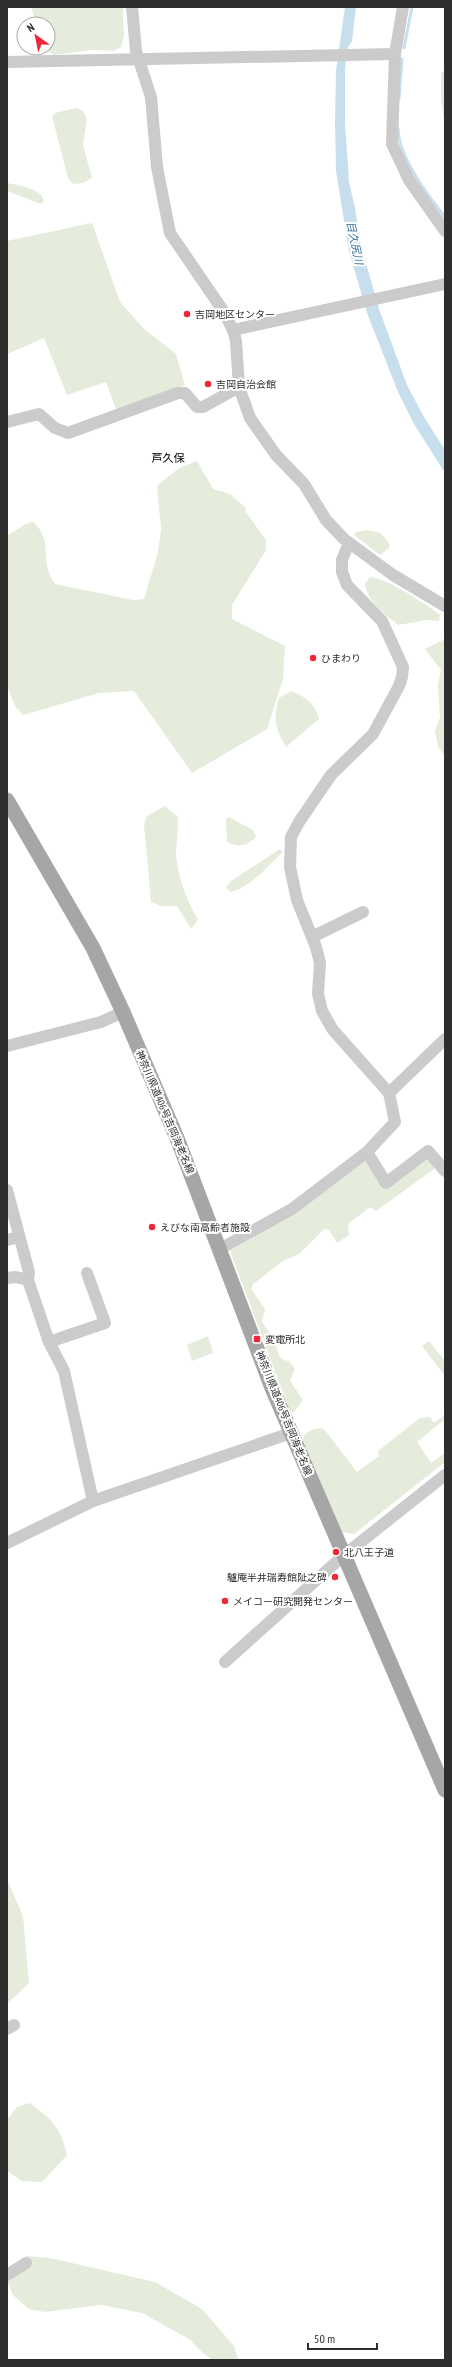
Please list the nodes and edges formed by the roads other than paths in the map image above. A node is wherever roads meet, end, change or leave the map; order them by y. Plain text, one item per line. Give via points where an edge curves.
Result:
1 (132, 7) edge
2 (403, 7) edge
3 (395, 54) junction
4 (138, 59) junction
5 (7, 62) edge
6 (445, 231) edge
7 (445, 284) edge
8 (233, 330) junction
9 (239, 387) junction
10 (7, 422) edge
11 (349, 543) junction
12 (445, 606) edge
13 (7, 800) edge
14 (363, 912) dead end
15 (312, 937) junction
16 (123, 1012) junction
17 (445, 1039) edge
18 (7, 1046) edge
19 (389, 1093) junction
20 (367, 1152) junction
21 (445, 1171) edge
22 (7, 1190) edge
23 (9, 1203) edge
24 (19, 1237) junction
25 (7, 1240) edge
26 (220, 1249) junction
27 (87, 1273) dead end
28 (7, 1278) edge
29 (28, 1280) junction
30 (49, 1342) junction
31 (291, 1433) junction
32 (445, 1475) edge
33 (93, 1501) junction
34 (7, 1543) edge
35 (343, 1556) junction
36 (225, 1662) dead end
37 (443, 1781) edge
38 (26, 2263) dead end
39 (7, 2275) edge

1 - 4 street
2 - 3 street
3 - 4 street
3 - 6 street via 392,144 409,180
4 - 5 street
4 - 8 street via 151,97 157,167 170,233 224,312
7 - 8 street
8 - 9 street
9 - 10 street via 203,407 197,407 185,393 178,394 68,433 55,428 39,414
9 - 11 street via 250,418 267,443 304,484 326,520
11 - 12 street via 393,575
11 - 15 street via 342,560 342,572 347,585 382,621 403,667 399,686 373,734 331,775 291,837 290,867 297,900
13 - 16 main road, 神奈川県道406号吉岡海老名線 via 93,948
14 - 15 street
15 - 19 street via 320,963 318,994 322,1011 334,1030
16 - 18 street via 101,1022
16 - 26 main road, 神奈川県道406号吉岡海老名線 via 177,1138
17 - 19 street
19 - 20 street via 394,1122
20 - 21 street via 386,1183 428,1151
20 - 26 street via 292,1209
22 - 23 street
23 - 24 street
24 - 25 street
24 - 29 street via 29,1272
26 - 31 main road, 神奈川県道406号吉岡海老名線
27 - 30 street via 105,1323
28 - 29 street
29 - 30 street
30 - 33 street via 64,1371
31 - 33 street
31 - 35 main road, 神奈川県道406号吉岡海老名線
32 - 35 street
33 - 34 street
35 - 36 street
35 - 37 main road, 神奈川県道406号吉岡海老名線
38 - 39 street

